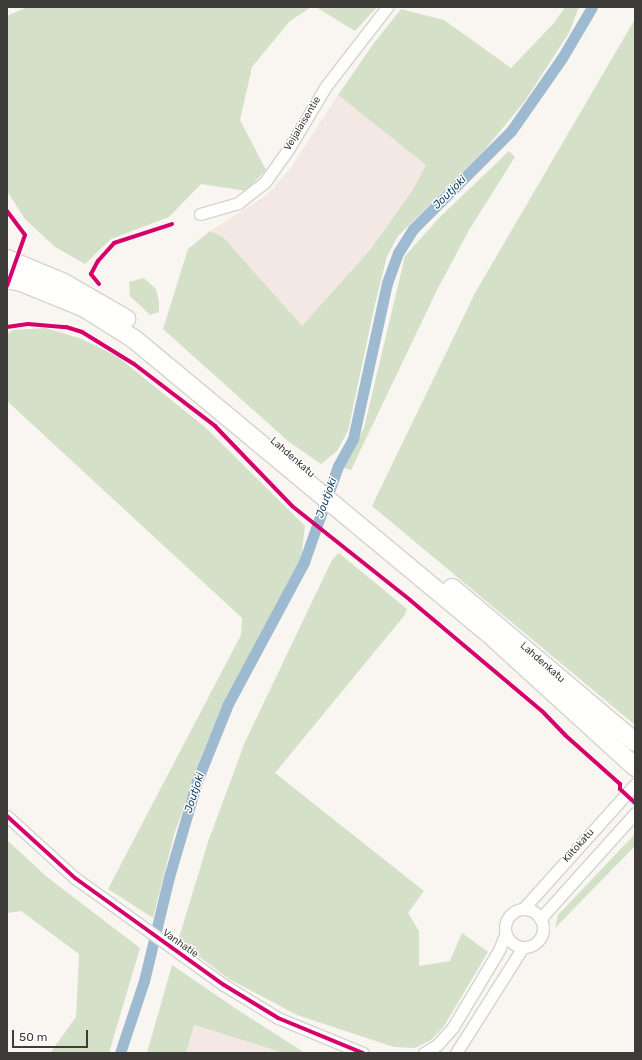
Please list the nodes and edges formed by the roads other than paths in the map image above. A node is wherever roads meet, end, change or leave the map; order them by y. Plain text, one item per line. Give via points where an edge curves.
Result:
1 (387, 7) edge
2 (200, 214) dead end
3 (7, 259) edge
4 (7, 279) edge
5 (312, 481) junction
6 (357, 518) junction
7 (635, 742) edge
8 (635, 767) edge
9 (635, 784) edge
10 (635, 813) edge
11 (7, 816) edge
12 (523, 909) junction
13 (540, 919) junction
14 (506, 933) junction
15 (523, 946) junction
16 (363, 1053) edge
17 (424, 1053) edge
18 (456, 1053) edge

1 - 2 street, Veijalaisentie via 326,86 289,148 265,182 238,203
3 - 5 main road, Lahdenkatu via 64,283 100,302 134,325
4 - 5 main road, Lahdenkatu via 21,282 83,307 128,335
5 - 6 main road, Lahdenkatu
6 - 7 main road, Lahdenkatu via 492,620
6 - 8 main road, Lahdenkatu
9 - 12 street, Kiitokatu
10 - 13 street, Kiitokatu
11 - 16 street, Vanhatie via 75,878 224,985 278,1018
12 - 13 street via 533,911
12 - 14 street via 509,916
13 - 15 street via 540,936 533,944
14 - 15 street via 512,942
14 - 17 street via 499,950 453,1027 437,1045
15 - 18 street

